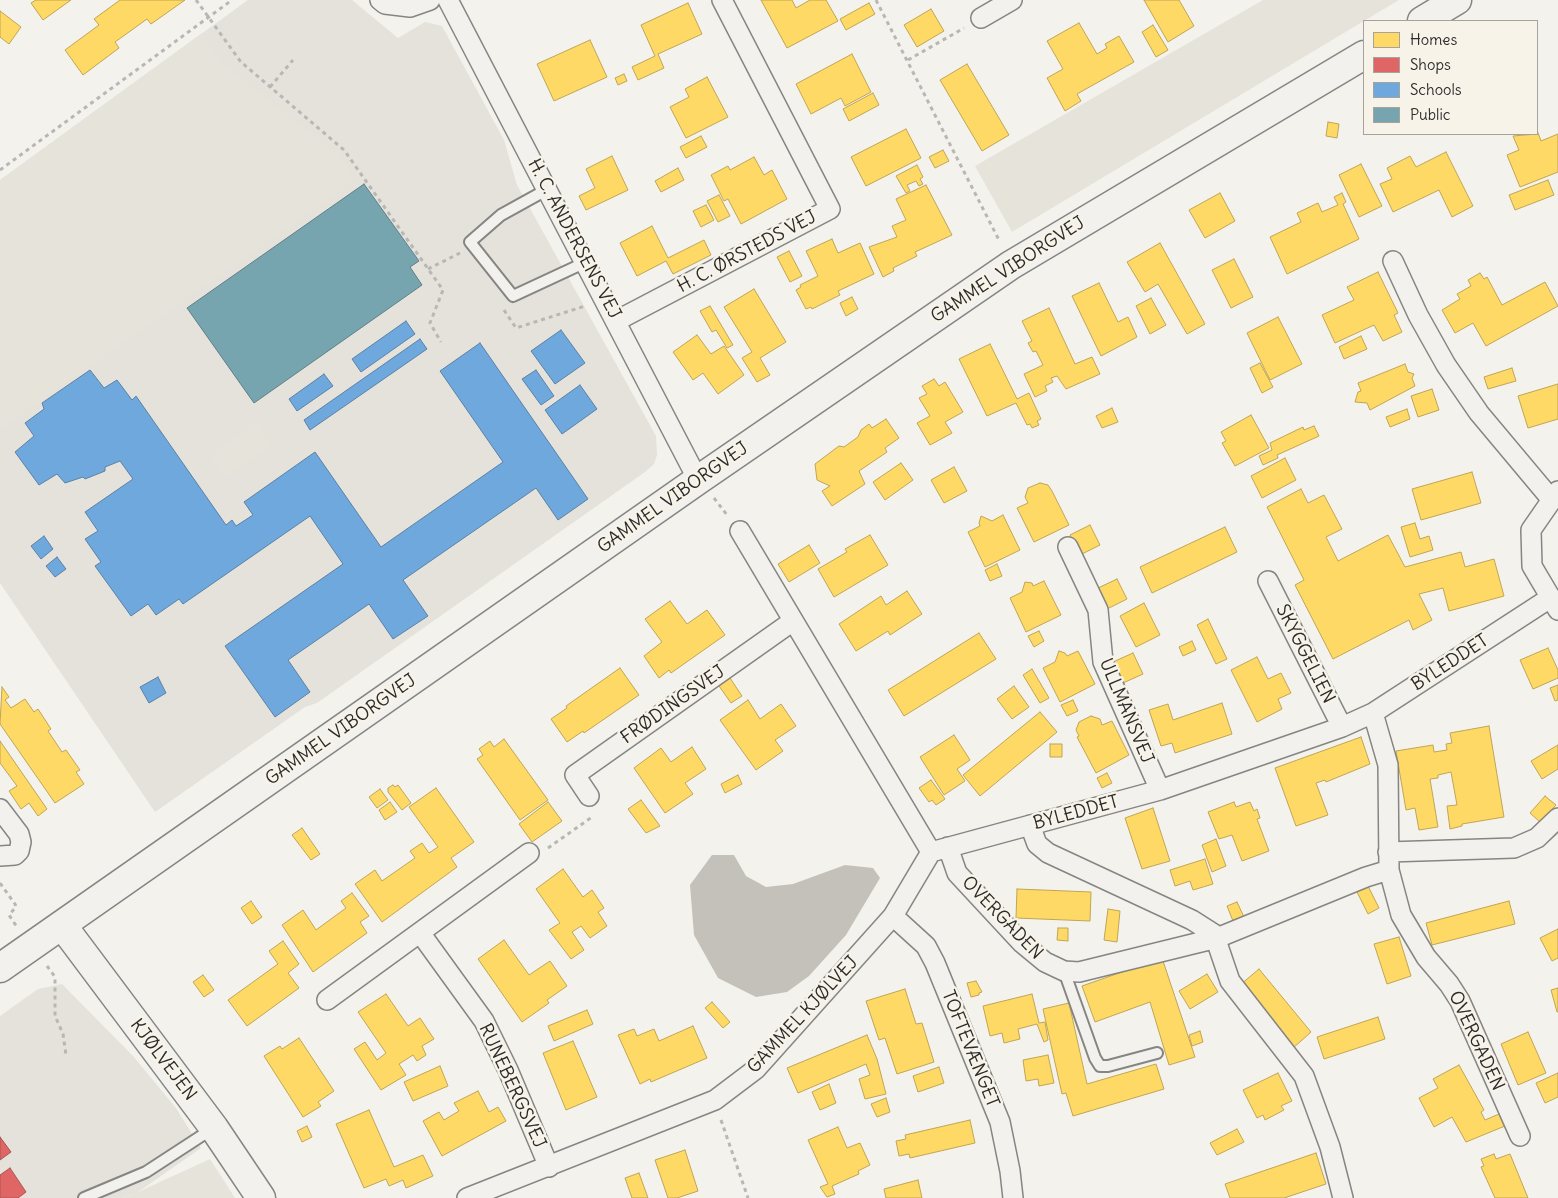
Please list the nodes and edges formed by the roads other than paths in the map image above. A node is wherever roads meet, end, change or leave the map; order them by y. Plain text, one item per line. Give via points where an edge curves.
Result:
1 (380, 0) edge
2 (430, 0) edge
3 (448, 0) edge
4 (722, 0) edge
5 (1012, 0) edge
6 (1457, 0) edge
7 (981, 18) road end
8 (1424, 20) edge
9 (1363, 56) edge
10 (548, 189) junction
11 (1393, 261) dead end
12 (584, 263) junction
13 (616, 321) junction
14 (698, 480) junction
15 (1554, 495) edge
16 (740, 531) road end
17 (1068, 547) dead end
18 (1268, 582) dead end
19 (1554, 604) edge
20 (793, 621) junction
21 (1373, 713) junction
22 (1342, 727) junction
23 (1160, 790) junction
24 (589, 796) road end
25 (0, 809) edge
26 (1558, 818) edge
27 (1030, 825) junction
28 (939, 850) junction
29 (529, 853) road end
30 (0, 856) edge
31 (1389, 861) junction
32 (893, 916) junction
33 (62, 925) junction
34 (420, 934) junction
35 (1217, 938) junction
36 (0, 968) edge
37 (1064, 971) junction
38 (327, 1000) dead end
39 (1157, 1052) dead end
40 (214, 1128) junction
41 (1520, 1136) dead end
42 (549, 1166) junction
43 (84, 1198) edge
44 (261, 1198) edge
45 (467, 1198) edge
46 (1012, 1198) edge
47 (1343, 1198) edge

1 - 2 street via 385,4 410,7
3 - 10 street, H. C. ANDERSENS VEJ
4 - 13 street, H. C. ØRSTEDS VEJ via 830,209
5 - 7 street
6 - 8 main road
9 - 14 main road, GAMMEL VIBORGVEJ via 1011,265
10 - 12 street, H. C. ANDERSENS VEJ
10 - 12 lane via 501,215 470,242 512,296
11 - 15 street via 1446,365 1479,413
12 - 13 street, H. C. ANDERSENS VEJ
13 - 14 street, H. C. ANDERSENS VEJ
14 - 33 main road, GAMMEL VIBORGVEJ
15 - 19 street via 1531,530 1532,566
16 - 20 street
17 - 23 street, ULLMANSVEJ via 1098,610 1103,662
18 - 22 street, SKYGGELIEN
19 - 21 street, BYLEDDET
20 - 24 street, FRØDINGSVEJ via 575,774
20 - 28 street
21 - 22 street, BYLEDDET
21 - 31 street, OVERGADEN via 1388,765
22 - 23 street, BYLEDDET
23 - 27 street, BYLEDDET
25 - 30 street via 20,834 21,842 15,855
26 - 31 street via 1537,838 1514,848
27 - 28 street, BYLEDDET
27 - 35 street via 1037,844 1048,854 1192,920
28 - 32 street, GAMMEL KJØLVEJ
28 - 37 street, OVERGADEN via 1015,937 1045,962
29 - 34 street
31 - 35 street via 1366,877
31 - 41 street, OVERGADEN via 1401,915 1426,957 1460,1002
32 - 42 street, GAMMEL KJØLVEJ via 756,1069 715,1100
32 - 46 street, TOFTEVÆNGET via 926,946 936,963 1000,1122
33 - 36 main road, GAMMEL VIBORGVEJ
33 - 40 main road, KJØLVEJEN
34 - 38 street
34 - 42 street, RUNEBERGSVEJ via 484,1022
35 - 37 street via 1079,972
35 - 47 street via 1230,981 1304,1076 1330,1147
37 - 39 lane via 1100,1066
40 - 43 lane via 146,1172
40 - 44 main road, KJØLVEJEN
42 - 45 street, GAMMEL KJØLVEJ

